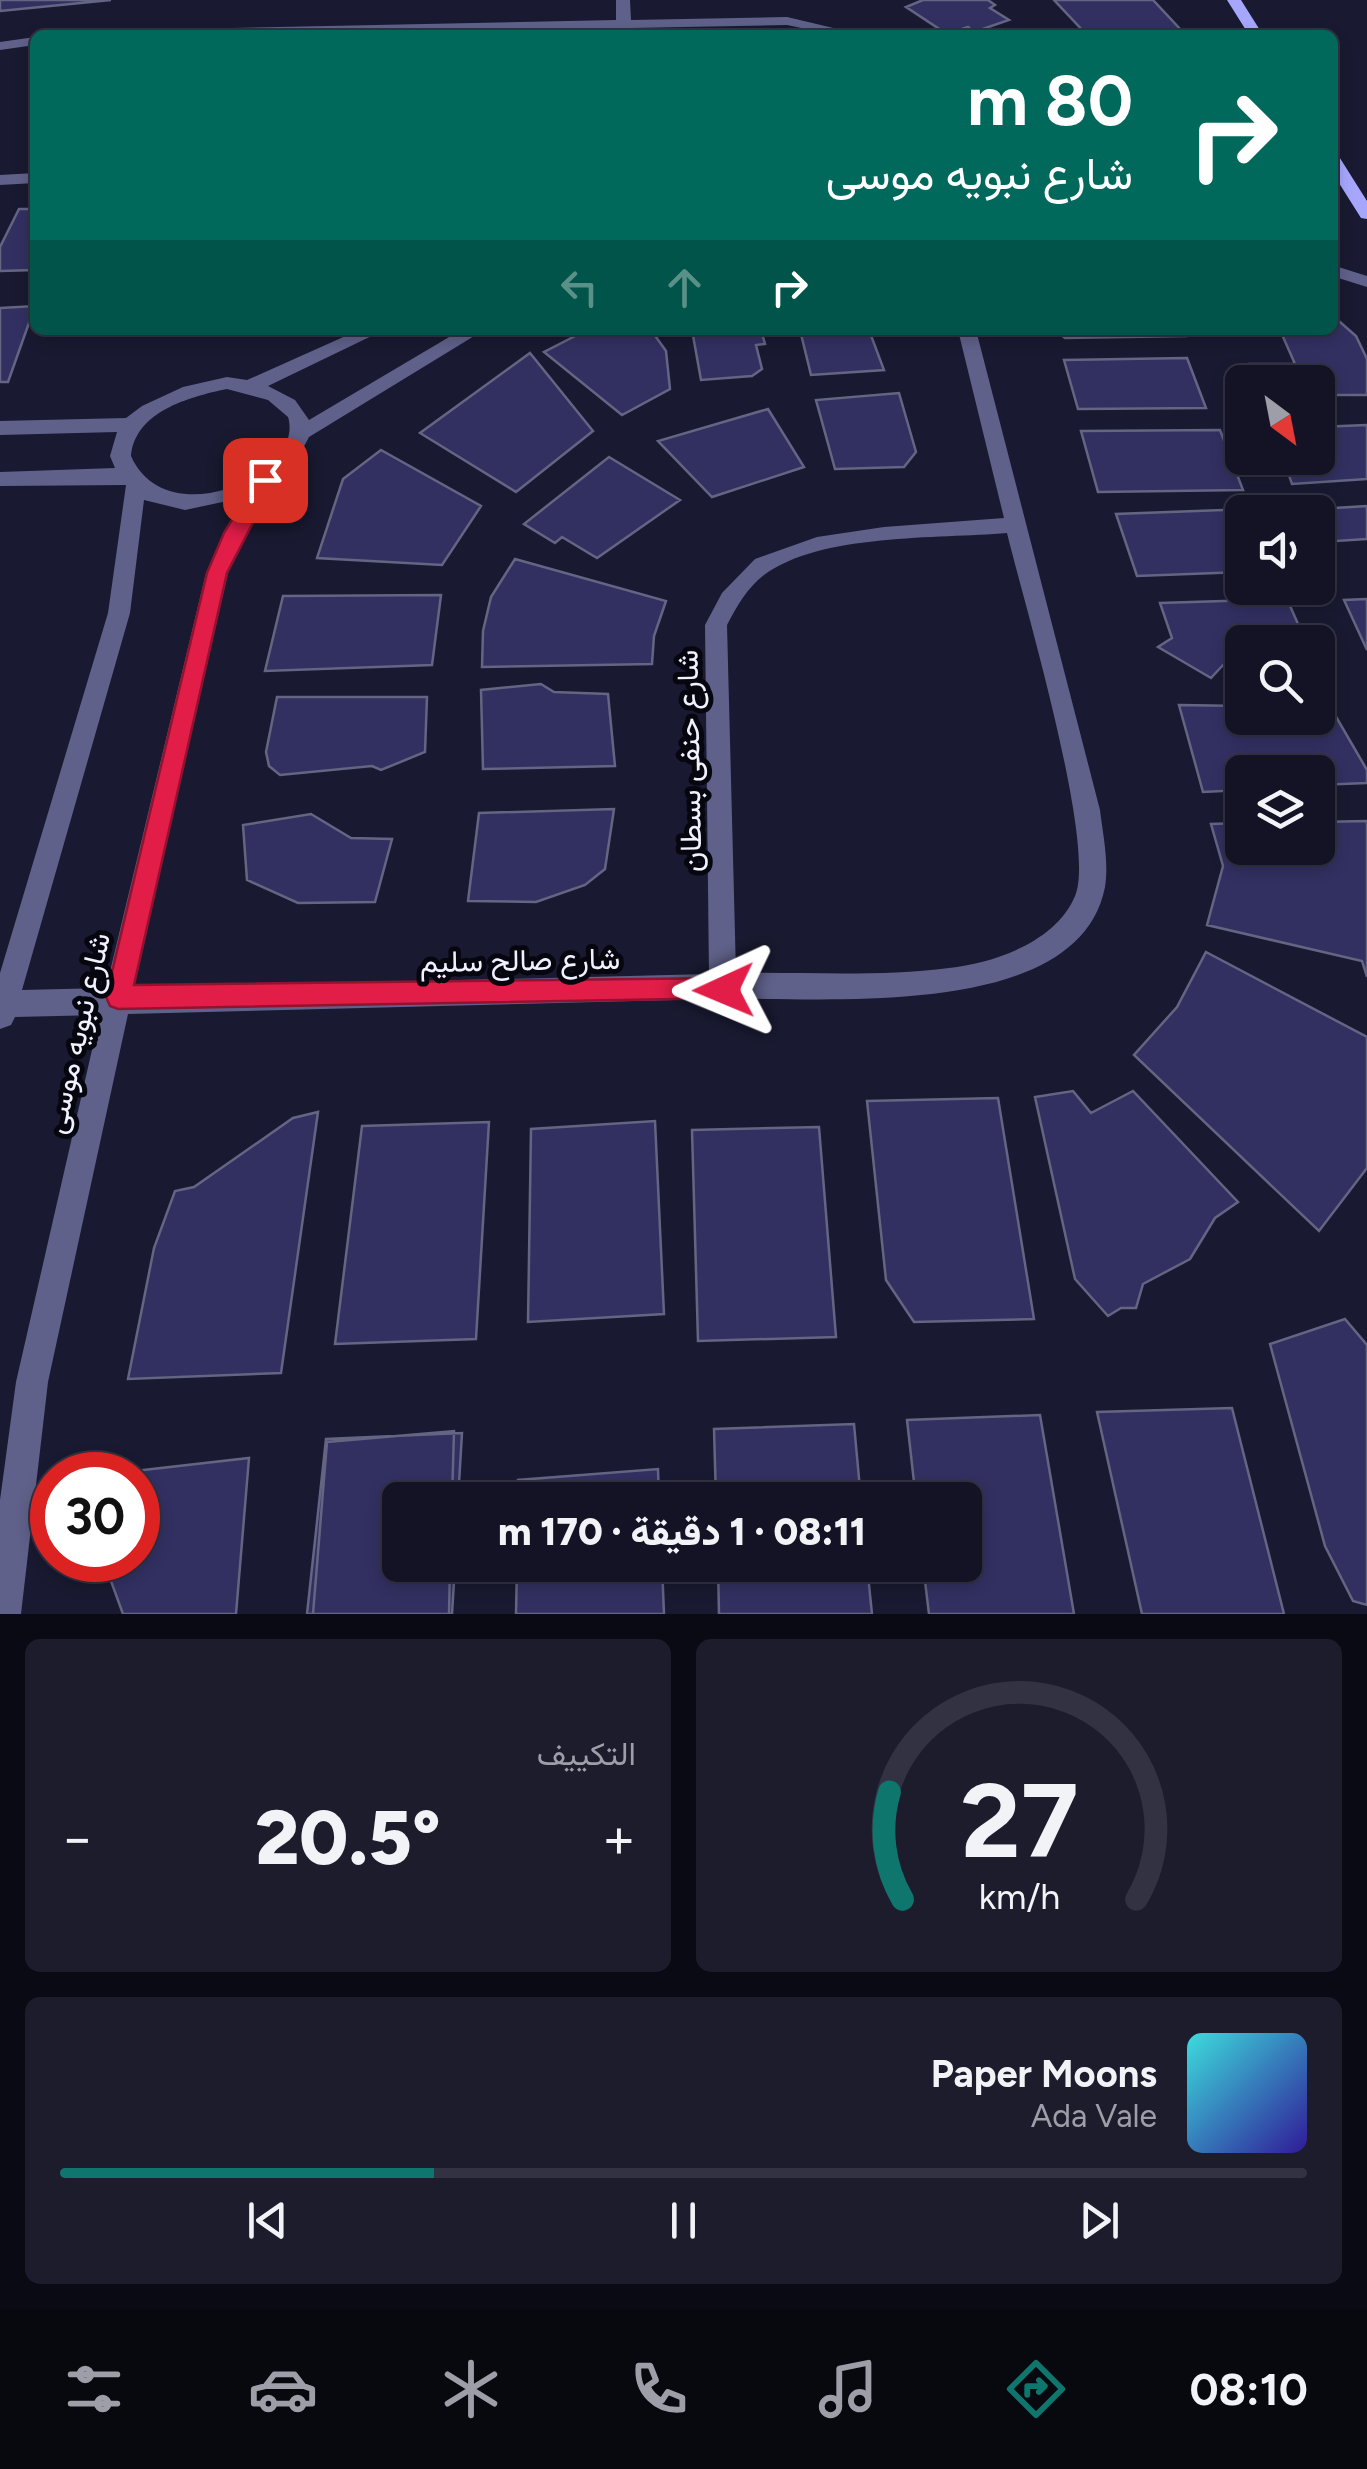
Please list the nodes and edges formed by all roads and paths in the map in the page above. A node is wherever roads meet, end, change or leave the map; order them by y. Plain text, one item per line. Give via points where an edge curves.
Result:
1 (623, 0) edge
2 (1234, 0) edge
3 (570, 24) edge
4 (348, 30) edge
5 (624, 30) edge
6 (831, 30) edge
7 (1253, 30) edge
8 (30, 41) edge
9 (0, 46) edge
10 (1338, 168) edge
11 (30, 178) edge
12 (0, 180) edge
13 (1367, 214) edge
14 (1338, 272) edge
15 (1367, 282) edge
16 (364, 335) edge
17 (468, 335) edge
18 (968, 335) edge
19 (252, 385) junction
20 (132, 425) junction
21 (0, 428) edge
22 (300, 434) junction
23 (0, 479) edge
24 (131, 479) junction
25 (265, 480) junction
26 (1015, 525) junction
27 (724, 990) junction
28 (118, 997) junction
29 (1, 1008) edge
30 (3, 1614) edge

1 - 5 street
2 - 7 main road
3 - 4 street
3 - 5 street
5 - 6 street via 786,21
8 - 9 street
10 - 13 main road
11 - 12 street
14 - 15 street
16 - 19 street
17 - 22 street
18 - 26 street, شارع صالح سليم
19 - 20 street via 199,386 172,395
19 - 22 street via 289,402
20 - 21 street
20 - 24 street via 121,451
22 - 25 street via 290,458
23 - 24 street
24 - 25 street via 151,494 195,501
24 - 29 street via 119,613
25 - 28 street, شارع نبويه موسى via 217,573
26 - 27 street, شارع حنفى بسطان via 806,546 762,565 735,588 716,625
26 - 27 street, شارع صالح سليم via 1087,810 1089,896 1060,937 1005,970 948,981
27 - 28 street, شارع صالح سليم
28 - 29 street, شارع صالح سليم
28 - 30 street, شارع نبويه موسى via 32,1382

